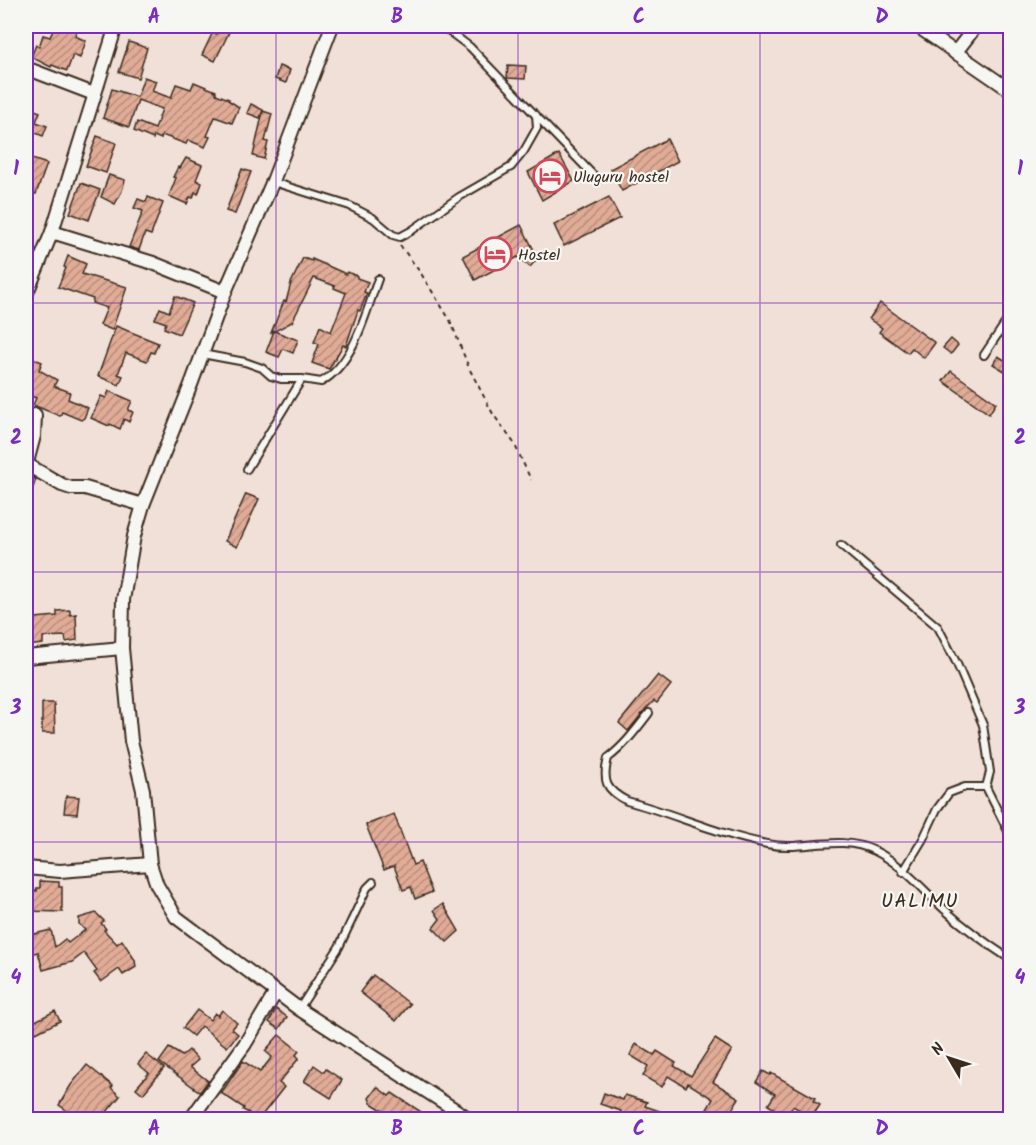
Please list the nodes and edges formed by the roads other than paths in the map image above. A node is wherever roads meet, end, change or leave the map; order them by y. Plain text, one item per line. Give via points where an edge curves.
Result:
1 (116, 26) edge
2 (332, 26) edge
3 (442, 26) edge
4 (917, 26) edge
5 (976, 26) edge
6 (955, 53) junction
7 (26, 68) edge
8 (1011, 90) edge
9 (94, 94) junction
10 (536, 115) junction
11 (598, 180) dead end
12 (273, 181) junction
13 (52, 232) junction
14 (378, 279) dead end
15 (225, 292) junction
16 (26, 295) edge
17 (1011, 316) edge
18 (201, 354) junction
19 (984, 355) dead end
20 (302, 379) junction
21 (34, 415) dead end
22 (26, 465) edge
23 (247, 470) dead end
24 (143, 505) junction
25 (841, 545) dead end
26 (122, 648) junction
27 (26, 657) edge
28 (649, 713) dead end
29 (986, 787) junction
30 (1011, 835) edge
31 (150, 864) junction
32 (26, 868) edge
33 (903, 872) junction
34 (373, 882) dead end
35 (1011, 959) edge
36 (276, 992) junction
37 (298, 1009) junction
38 (190, 1119) edge
39 (471, 1119) edge

1 - 9 street
2 - 12 street
3 - 10 lane via 470,47
4 - 6 street
5 - 6 street
6 - 8 street
7 - 9 street
9 - 13 street
10 - 11 lane
10 - 12 lane via 537,128 511,167 400,237 350,206
12 - 15 street
13 - 15 street via 153,263
13 - 16 street
14 - 20 lane via 351,350 337,371 321,382
15 - 18 street
17 - 19 lane
18 - 20 lane via 245,362 281,379
18 - 24 street
20 - 23 lane
21 - 22 street via 34,436
22 - 24 street via 62,485
24 - 26 street via 127,567
25 - 29 lane via 938,627 983,725 990,772
26 - 27 street
26 - 31 street via 131,741 143,790
28 - 33 lane via 608,758 605,782 617,795 733,837 770,845 864,846
29 - 30 lane
29 - 33 lane via 965,787 949,794
31 - 32 street via 60,871
31 - 36 street via 176,917
33 - 35 lane via 976,937
34 - 37 lane via 339,947
36 - 37 street
36 - 38 street via 245,1044
37 - 39 street

